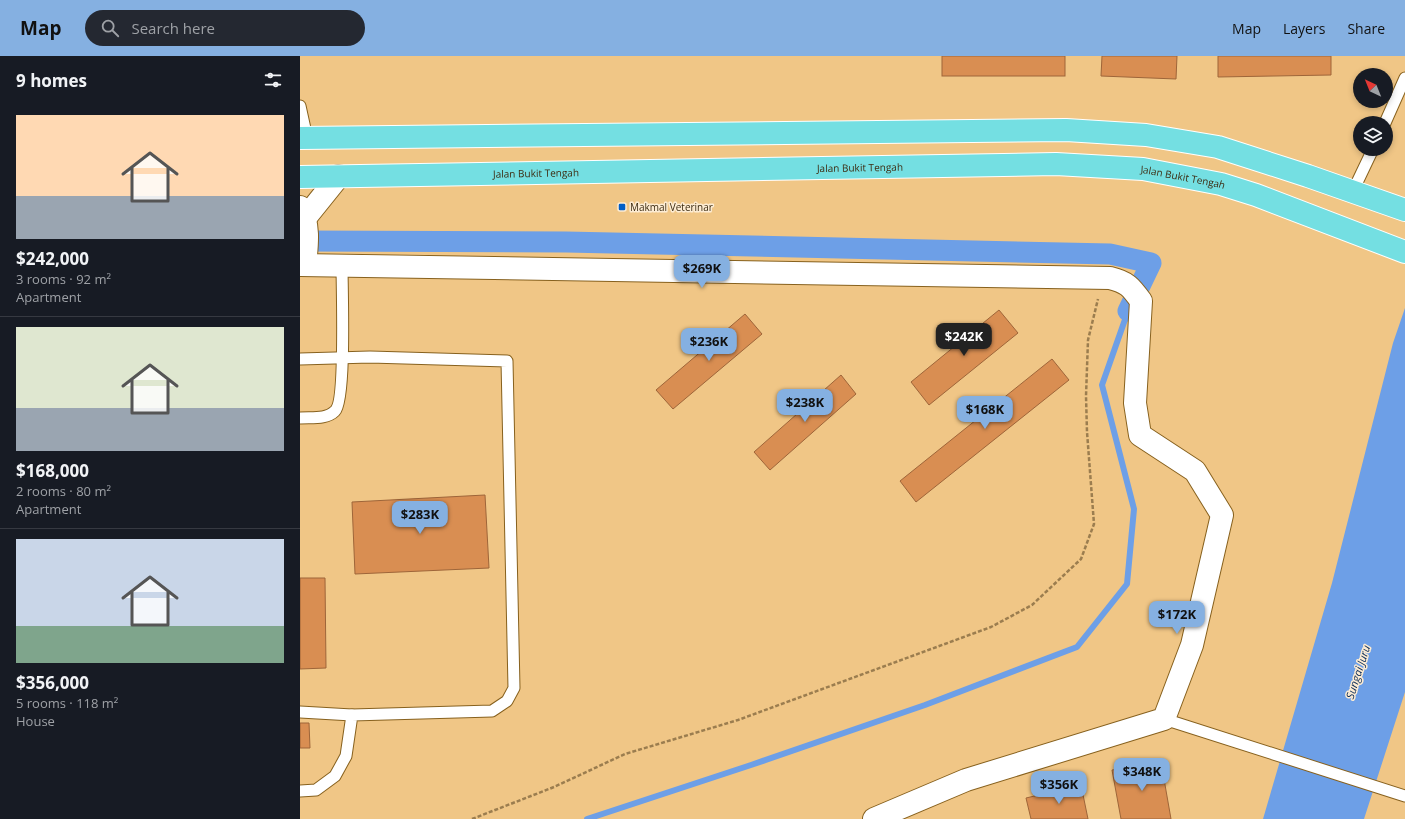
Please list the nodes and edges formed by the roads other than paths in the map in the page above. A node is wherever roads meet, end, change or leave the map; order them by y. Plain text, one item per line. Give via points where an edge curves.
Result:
1 (1405, 78) edge
2 (300, 106) edge
3 (1387, 116) edge
4 (303, 138) edge
5 (1370, 156) edge
6 (339, 176) junction
7 (300, 177) edge
8 (1353, 191) junction
9 (1399, 208) edge
10 (304, 239) edge
11 (1405, 252) edge
12 (342, 266) junction
13 (342, 357) junction
14 (300, 358) edge
15 (300, 418) edge
16 (300, 712) edge
17 (352, 715) junction
18 (1164, 719) junction
19 (300, 791) edge
20 (1404, 795) edge
21 (874, 819) edge

1 - 3 lane
2 - 4 lane
4 - 8 highway via 1066,130 1146,135 1218,147
5 - 8 lane
6 - 7 highway, Jalan Bukit Tengah
6 - 10 street
6 - 11 highway, Jalan Bukit Tengah via 1056,164 1143,169 1221,184 1256,195
8 - 9 highway
10 - 12 street
12 - 13 lane
12 - 18 street via 1122,281 1136,294 1135,403 1140,435 1195,471 1222,515 1192,645
13 - 14 lane
13 - 15 lane via 340,403 335,411 326,417
13 - 17 lane via 507,361 514,688 506,701 492,711
16 - 17 lane
17 - 19 lane via 346,756 335,776 316,790
18 - 20 lane
18 - 21 street via 966,780

